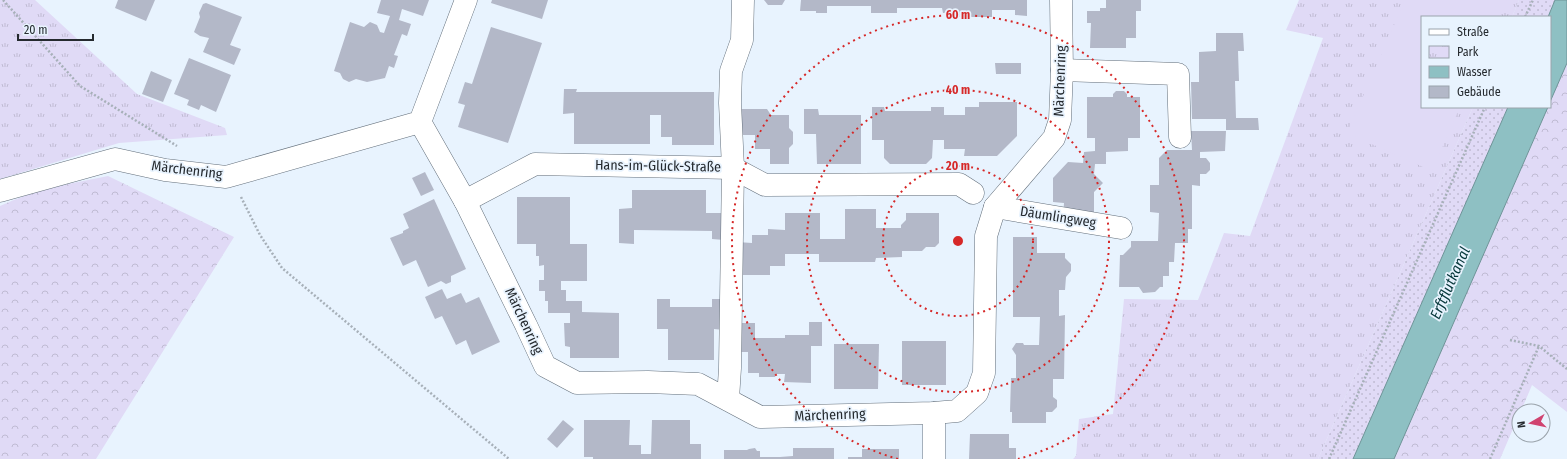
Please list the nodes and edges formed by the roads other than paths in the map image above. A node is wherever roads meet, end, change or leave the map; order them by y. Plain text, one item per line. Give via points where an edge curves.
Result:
1 (466, 0) edge
2 (743, 0) edge
3 (1061, 0) edge
4 (1062, 70) junction
5 (420, 122) junction
6 (1180, 137) dead end
7 (732, 168) junction
8 (0, 191) edge
9 (973, 193) dead end
10 (465, 201) junction
11 (994, 207) junction
12 (1121, 228) dead end
13 (728, 399) junction
14 (934, 413) junction
15 (934, 459) edge

1 - 5 street
2 - 7 street via 742,40 731,71
3 - 4 street, Märchenring
4 - 6 street via 1178,74
4 - 11 street, Märchenring via 1060,120 1054,138
5 - 8 street, Märchenring via 226,177 165,170 115,158
5 - 10 street, Märchenring
7 - 9 street, Hans-im-Glück-Straße via 765,185 959,184
7 - 10 street, Hans-im-Glück-Straße via 535,164
7 - 13 street
10 - 13 street, Märchenring via 545,366 577,383 698,384
11 - 12 street, Däumlingweg
11 - 14 street, Märchenring via 986,236 984,373 977,394 957,411
13 - 14 street, Märchenring via 760,417
14 - 15 street

